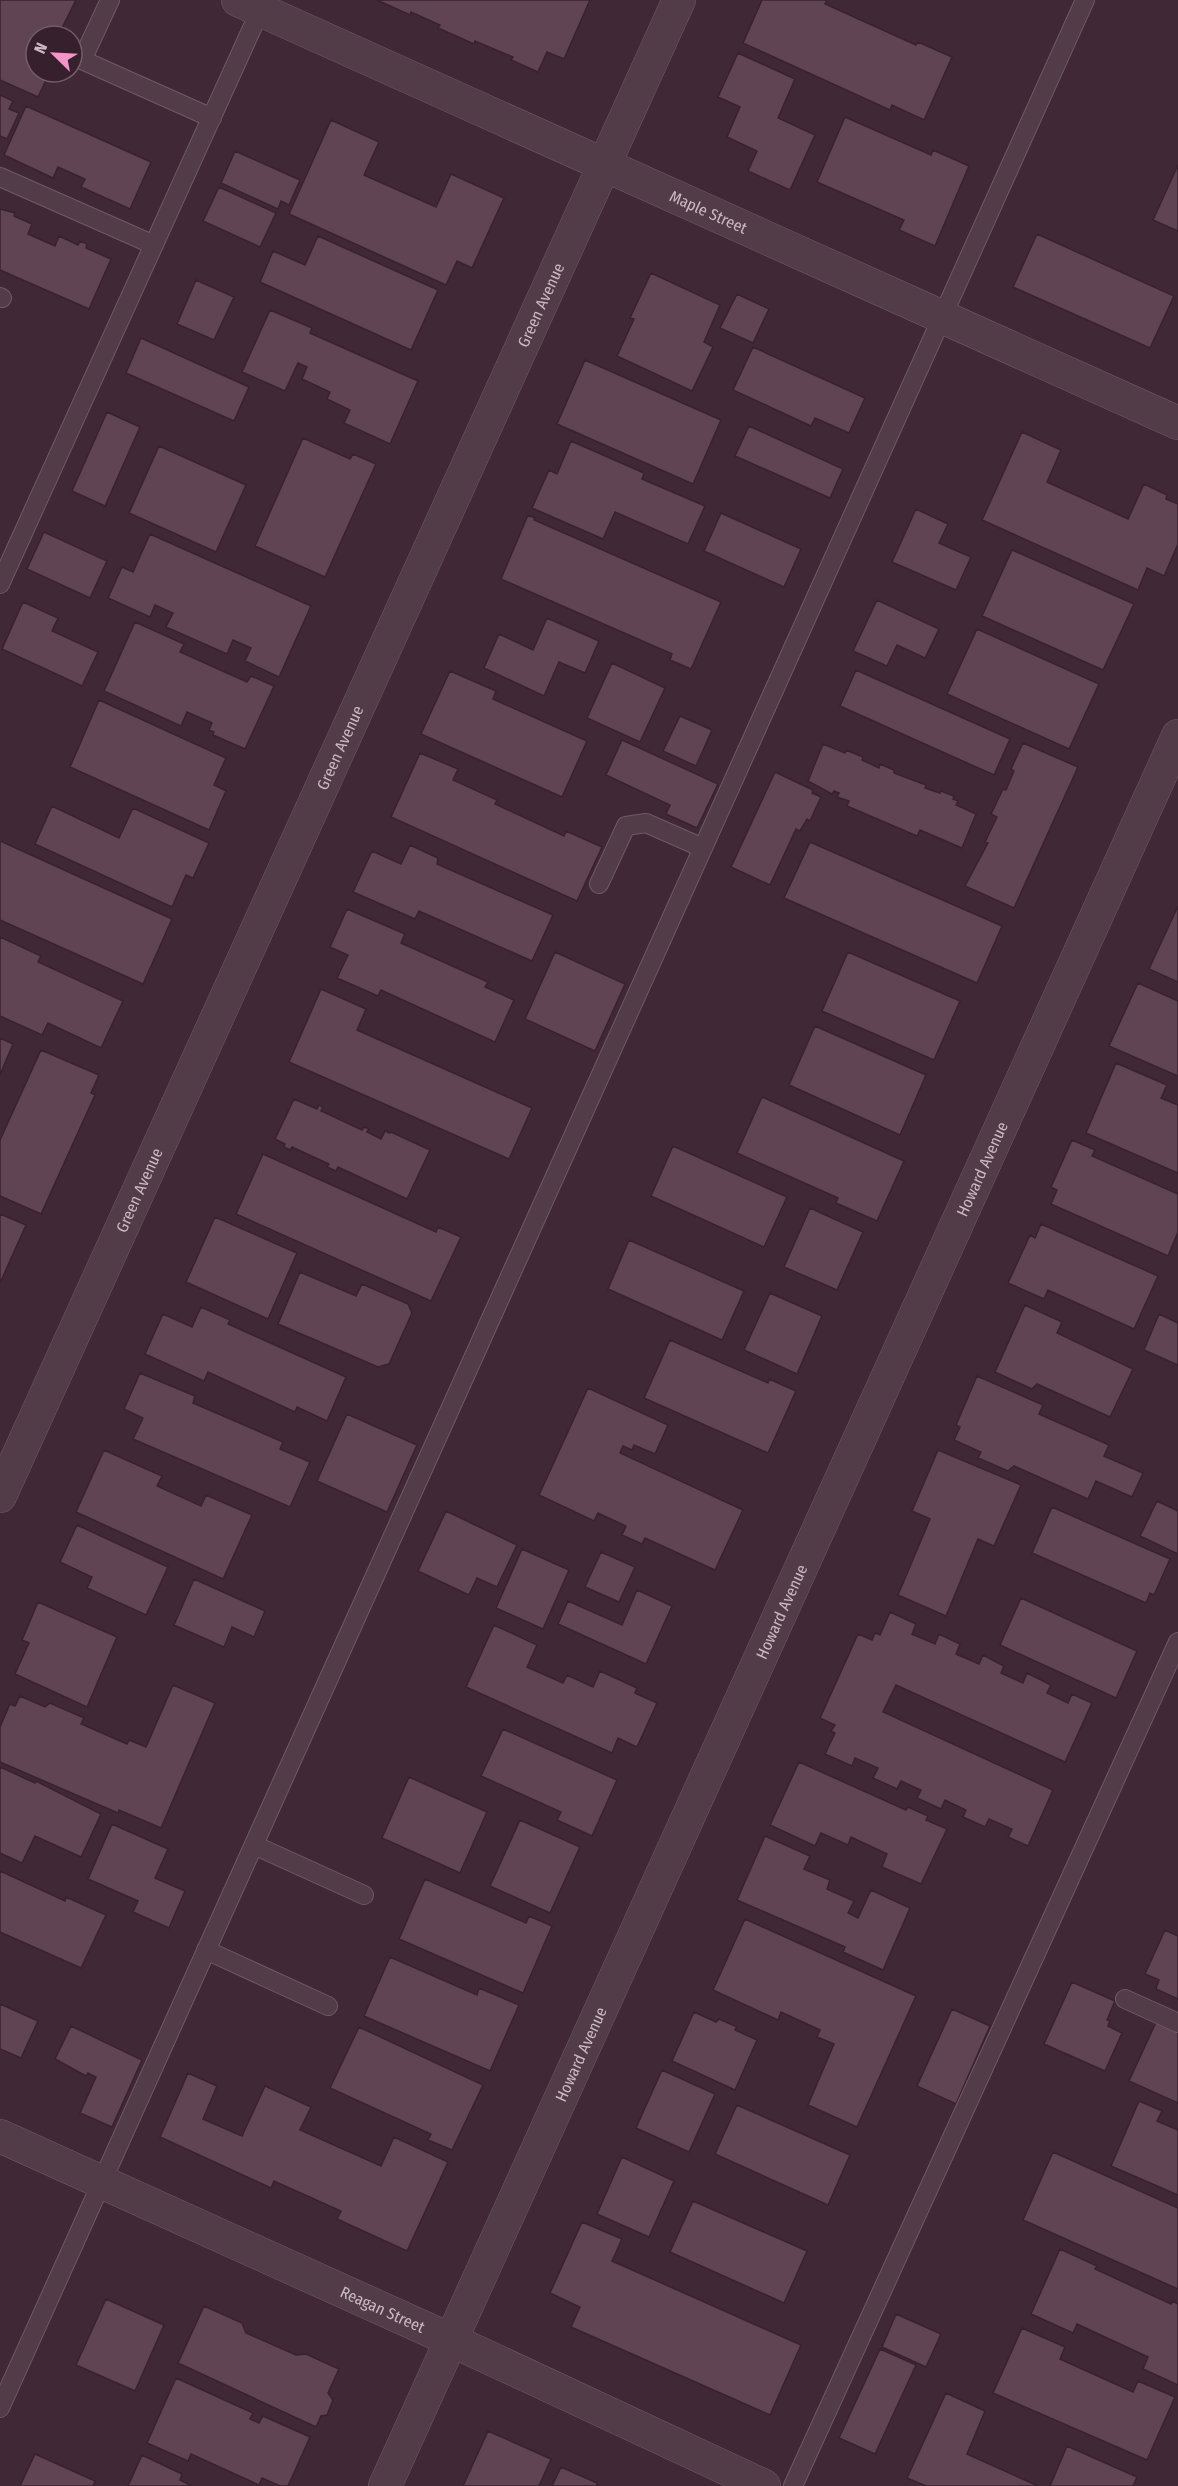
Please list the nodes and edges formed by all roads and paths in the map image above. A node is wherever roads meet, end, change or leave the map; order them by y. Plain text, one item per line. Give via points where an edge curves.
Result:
1 (110, 0) edge
2 (678, 0) edge
3 (1084, 0) edge
4 (255, 3) edge
5 (212, 118) junction
6 (603, 165) junction
7 (0, 177) edge
8 (154, 245) junction
9 (942, 316) junction
10 (1178, 423) edge
11 (0, 584) edge
12 (1178, 736) edge
13 (703, 848) junction
14 (599, 884) dead end
15 (0, 1496) edge
16 (1178, 1642) edge
17 (254, 1845) junction
18 (364, 1895) dead end
19 (206, 1950) junction
20 (1125, 2000) dead end
21 (328, 2006) dead end
22 (1178, 2023) edge
23 (0, 2136) edge
24 (102, 2182) junction
25 (451, 2340) junction
26 (0, 2408) edge
27 (385, 2486) edge
28 (764, 2486) edge
29 (793, 2486) edge

1 - 5 lane via 82,60
2 - 6 street, Green Avenue
3 - 9 lane
4 - 5 lane
4 - 6 street, Maple Street
5 - 8 lane
6 - 9 street, Maple Street
6 - 15 street, Green Avenue
7 - 8 lane
8 - 11 lane
9 - 10 street, Maple Street
9 - 13 lane
12 - 25 street, Howard Avenue
13 - 14 lane via 646,823 626,826
13 - 17 lane
16 - 29 lane
17 - 18 lane
17 - 19 lane
19 - 21 lane
19 - 24 lane
20 - 22 lane
23 - 24 street, Reagan Street
24 - 25 street, Reagan Street
24 - 26 lane
25 - 27 street, Howard Avenue
25 - 28 street, Reagan Street

